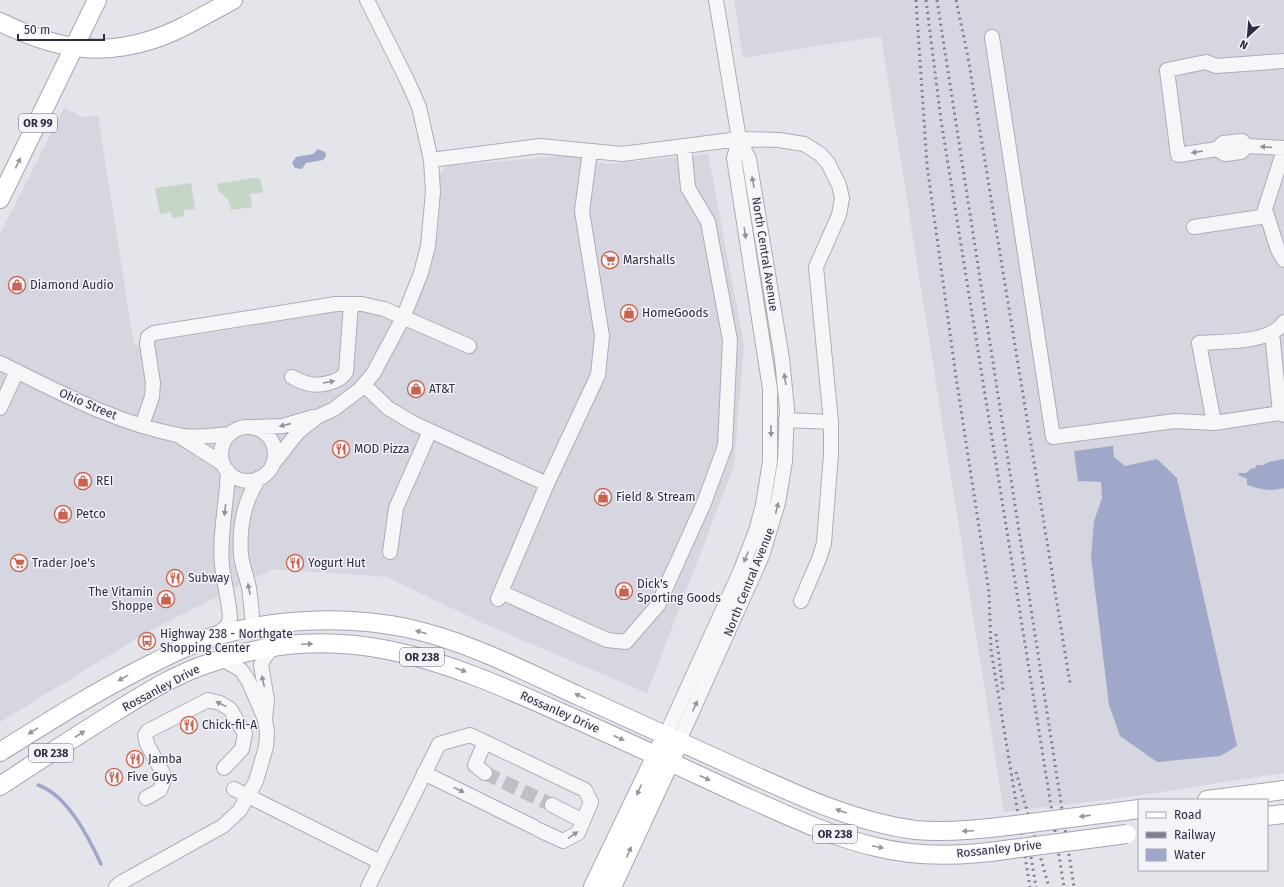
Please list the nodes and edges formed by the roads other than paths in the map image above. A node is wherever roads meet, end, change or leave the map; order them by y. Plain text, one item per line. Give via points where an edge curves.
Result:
1 (97, 0) edge
2 (233, 0) edge
3 (367, 0) edge
4 (716, 0) edge
5 (0, 22) edge
6 (992, 37) dead end
7 (74, 47) junction
8 (1284, 61) edge
9 (739, 139) junction
10 (684, 146) junction
11 (1284, 149) edge
12 (590, 151) junction
13 (431, 160) junction
14 (0, 198) edge
15 (1267, 216) junction
16 (1194, 227) dead end
17 (1284, 260) edge
18 (350, 304) junction
19 (403, 318) junction
20 (1284, 322) edge
21 (1272, 332) junction
22 (469, 346) dead end
23 (0, 363) edge
24 (17, 372) junction
25 (292, 377) dead end
26 (364, 385) junction
27 (0, 408) edge
28 (1282, 414) edge
29 (317, 416) junction
30 (786, 420) junction
31 (831, 422) junction
32 (1214, 423) junction
33 (142, 425) junction
34 (251, 427) junction
35 (430, 431) junction
36 (230, 434) junction
37 (179, 436) junction
38 (273, 464) junction
39 (226, 467) junction
40 (259, 478) junction
41 (548, 484) junction
42 (390, 552) dead end
43 (801, 601) dead end
44 (253, 628) junction
45 (217, 635) junction
46 (273, 647) junction
47 (222, 659) junction
48 (175, 677) junction
49 (265, 719) junction
50 (672, 738) junction
51 (485, 742) junction
52 (0, 752) edge
53 (663, 758) junction
54 (224, 768) dead end
55 (424, 773) junction
56 (485, 773) tunnel mouth
57 (0, 786) edge
58 (234, 789) dead end
59 (1284, 790) edge
60 (248, 797) junction
61 (146, 798) dead end
62 (1215, 799) edge
63 (552, 805) tunnel mouth
64 (1131, 810) edge
65 (1284, 814) edge
66 (1268, 816) edge
67 (583, 821) junction
68 (1133, 834) edge
69 (380, 862) junction
70 (116, 887) edge
71 (368, 887) edge
72 (593, 887) edge
73 (612, 887) edge

1 - 7 main road, OR 99
2 - 7 main road via 150,40 111,48
3 - 13 street via 419,107
4 - 9 street, North Central Avenue
5 - 7 main road via 39,40
6 - 32 street via 1053,436 1175,421
14 -> 7 main road, OR 99
11 -> 8 street via 1247,146 1242,141 1223,143 1217,150 1178,155 1167,70 1206,62 1216,66
9 - 10 street
30 -> 9 street, North Central Avenue via 786,385 750,159
9 - 31 street via 779,140 804,144 828,162 840,185 842,198 839,216 816,267
9 -> 50 street, North Central Avenue via 734,158 770,389 769,467 763,505 752,543
10 - 12 street via 622,154
10 - 41 street via 688,188 708,222 730,340 725,446 704,503 658,605 626,642 607,640 499,595
11 - 15 street via 1265,209
12 - 13 street via 540,146
12 - 41 street via 582,211 602,336 598,375
13 - 19 street via 433,192 428,246 421,273
15 - 16 street
15 - 17 street
18 - 19 street via 377,307
25 -> 18 street via 314,385 343,377 346,372
18 - 33 street via 336,304 154,333 148,337 147,344 153,383 152,398
19 - 22 street
19 - 26 street via 386,352
20 - 21 street
21 - 28 street
21 - 32 street via 1260,338 1199,343
23 - 24 street, Ohio Street
24 - 27 street
24 - 33 street, Ohio Street via 78,401
26 - 29 street via 334,409
26 - 35 street via 388,408
28 - 32 street
29 -> 34 street via 283,426
29 - 38 street via 291,440
30 - 31 street
50 -> 30 street, North Central Avenue via 756,570 773,523 785,461
31 - 43 street via 824,542
33 - 37 street, Ohio Street
34 - 36 street via 243,427
34 - 38 street via 269,437 275,450
35 - 41 street
35 - 42 street via 396,508
36 - 37 street, Ohio Street
36 - 39 street via 222,448
37 - 39 street, Ohio Street
38 - 40 street via 265,475
39 - 40 street via 242,480
39 -> 45 street via 222,566 230,618 228,625
44 -> 40 street via 249,587 241,555 241,538 244,510
44 - 45 main road, OR 238
44 - 48 main road via 244,640 205,652
50 -> 44 main road, Rossanley Drive / OR 238 via 520,669 464,646 408,629 339,620 305,620
45 -> 52 main road, Rossanley Drive / OR 238 via 128,675
46 - 47 main road, Rossanley Drive / OR 238
49 -> 46 street via 268,700 261,665
46 -> 53 main road, Rossanley Drive / OR 238 via 320,643 358,644 424,658 483,678
47 - 48 main road, Rossanley Drive / OR 238
47 - 49 street via 241,670
57 -> 48 main road, Rossanley Drive / OR 238
49 - 60 street via 267,732 262,763
50 - 53 main road, North Central Avenue
64 -> 50 main road, Rossanley Drive / OR 238, bridge via 977,830 941,831 886,825 816,802
51 - 55 street via 470,735 439,744
51 - 56 street via 475,765
51 - 67 street via 585,790 591,802
53 -> 68 main road, Rossanley Drive / OR 238, bridge via 783,813 876,848 934,855 986,853
53 -> 72 main road, North Central Avenue
73 -> 53 main road, North Central Avenue
54 -> 61 street via 242,750 245,734 230,709 208,700 148,731 145,735 164,777 160,790
55 -> 67 street via 563,842 578,833
55 - 69 street
58 - 60 street
59 - 62 main road
60 - 69 street
60 - 70 street via 234,818 158,857
63 - 67 street
65 - 66 main road
69 - 71 street

